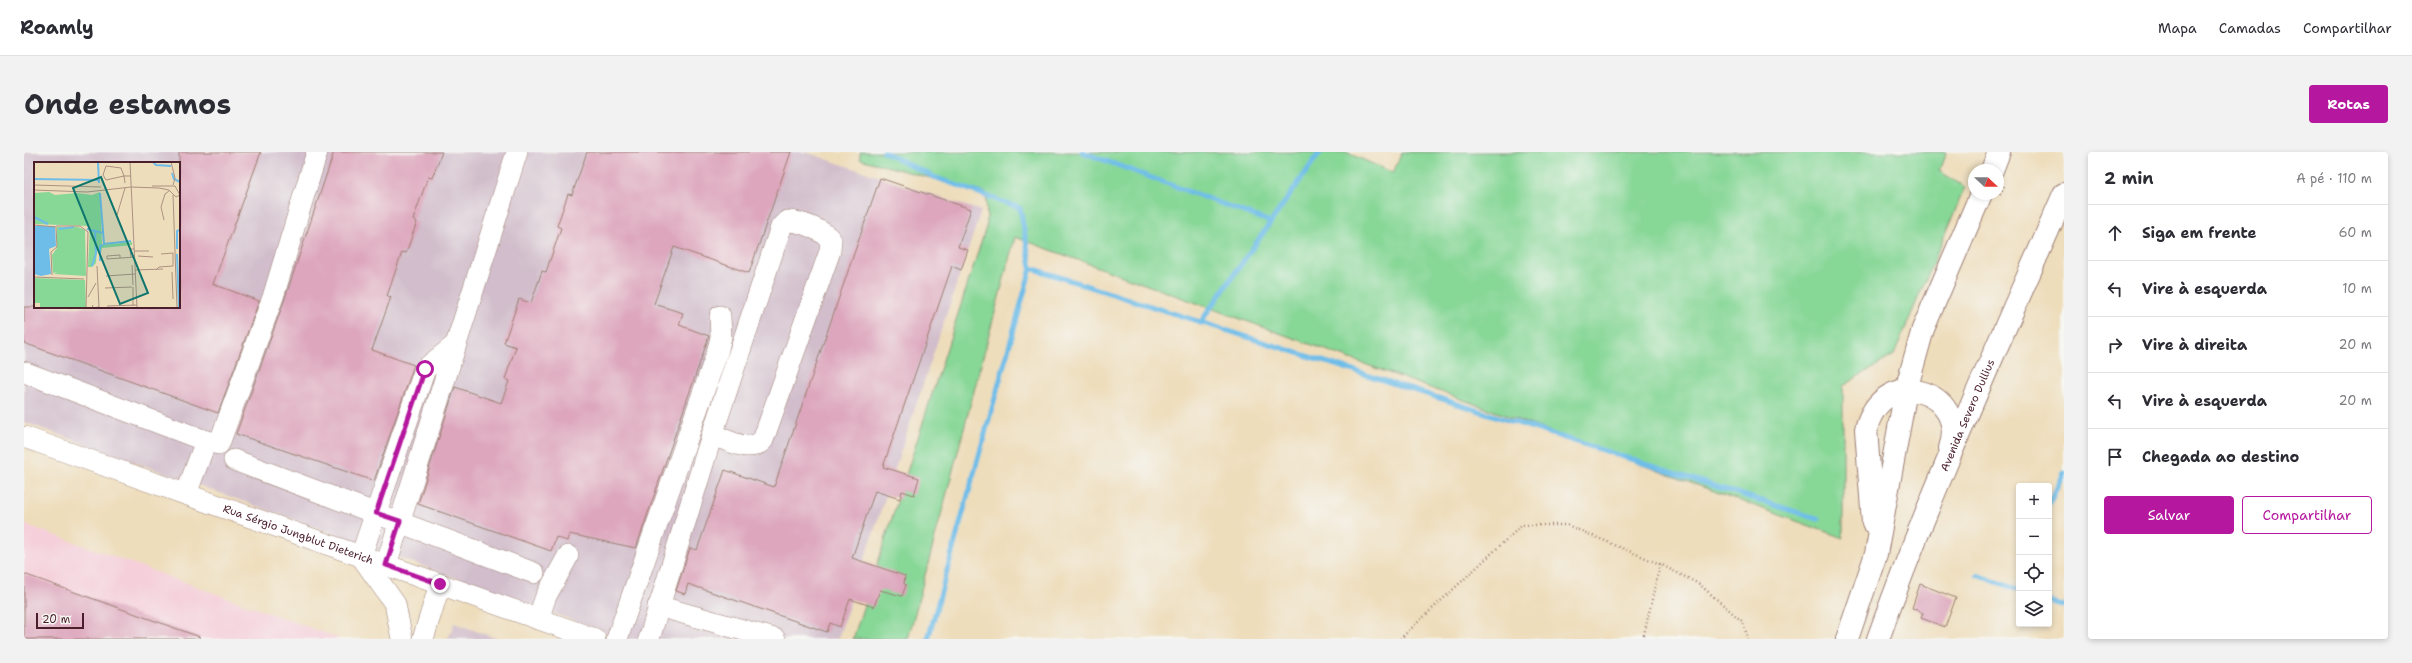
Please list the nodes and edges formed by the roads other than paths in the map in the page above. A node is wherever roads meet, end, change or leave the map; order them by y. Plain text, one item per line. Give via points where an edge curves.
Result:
1 (317, 152) edge
2 (517, 152) edge
3 (1999, 152) edge
4 (1994, 164) edge
5 (2064, 194) edge
6 (1978, 200) edge
7 (720, 316) dead end
8 (455, 346) junction
9 (24, 372) edge
10 (1906, 390) junction
11 (712, 435) junction
12 (24, 437) edge
13 (206, 441) junction
14 (234, 460) dead end
15 (1940, 479) junction
16 (186, 494) junction
17 (376, 513) junction
18 (400, 521) junction
19 (1876, 554) junction
20 (361, 556) junction
21 (568, 556) dead end
22 (386, 565) junction
23 (534, 573) dead end
24 (440, 584) junction
25 (658, 606) junction
26 (538, 619) junction
27 (402, 639) edge
28 (423, 639) edge
29 (595, 639) edge
30 (617, 639) edge
31 (649, 639) edge
32 (775, 639) edge
33 (1847, 639) edge
34 (1878, 639) edge

1 - 13 street via 273,297 219,444
2 - 8 street
3 - 4 main road
5 - 15 main road, Avenida Severo Dullius
6 - 10 main road via 1923,329
7 - 30 street via 721,337 717,353
8 - 17 street via 425,369
8 - 18 street
9 - 13 street
10 - 15 main road via 1931,396 1942,404 1949,416 1953,430 1951,444
10 - 19 main road
10 - 19 main road via 1889,395 1878,404 1870,416 1866,429
11 - 11 street via 781,227 787,221 794,221 827,235 831,240 830,251 763,440 758,446 749,447
11 - 25 street
12 - 16 street, Rua Sérgio Jungblut Dieterich
13 - 16 street
14 - 17 street
15 - 34 main road, Avenida Severo Dullius
16 - 20 street, Rua Sérgio Jungblut Dieterich
17 - 18 street
17 - 20 street
18 - 22 street
18 - 23 street
19 - 33 main road
20 - 22 street, Rua Sérgio Jungblut Dieterich
20 - 27 street via 395,604
21 - 26 street via 546,596
22 - 24 street, Rua Sérgio Jungblut Dieterich
24 - 26 street, Rua Sérgio Jungblut Dieterich
24 - 28 street
25 - 31 street
25 - 32 street
26 - 29 street, Rua Sérgio Jungblut Dieterich

